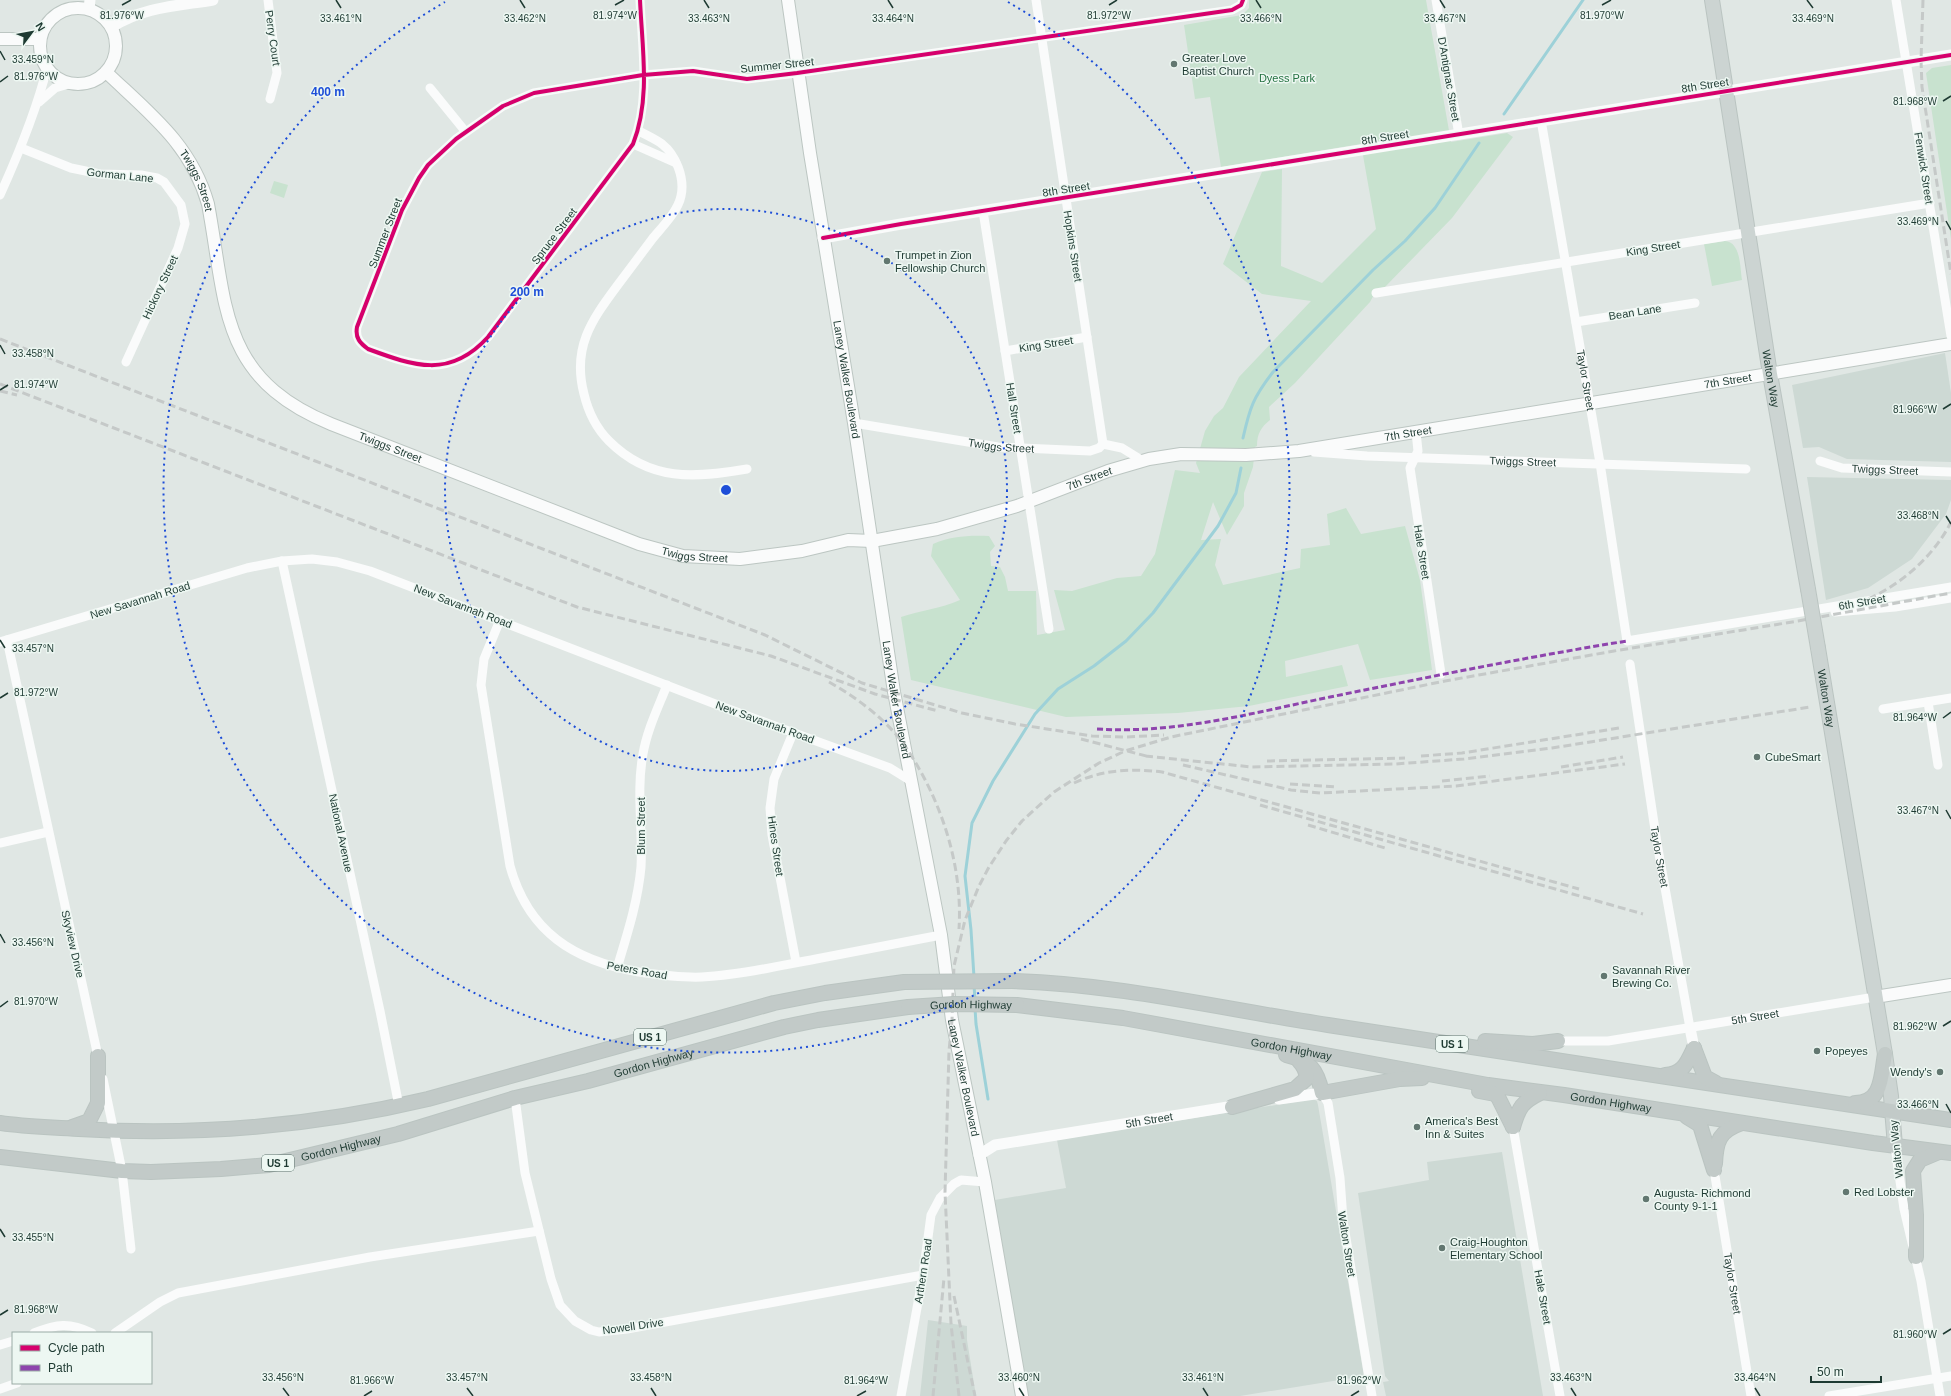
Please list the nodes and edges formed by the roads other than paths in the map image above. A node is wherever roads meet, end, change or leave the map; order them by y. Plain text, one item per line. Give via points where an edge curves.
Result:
1 (214, 0) edge
2 (268, 0) edge
3 (640, 0) edge
4 (788, 0) edge
5 (1036, 0) edge
6 (1436, 0) edge
7 (1712, 0) edge
8 (1896, 0) edge
9 (1242, 2) edge
10 (89, 4) edge
11 (112, 27) junction
12 (1041, 38) junction
13 (0, 39) edge
14 (40, 39) junction
15 (1951, 55) edge
16 (1907, 62) junction
17 (47, 68) junction
18 (106, 72) junction
19 (798, 73) junction
20 (643, 76) junction
21 (72, 83) junction
22 (430, 88) dead end
23 (1726, 91) junction
24 (270, 99) dead end
25 (38, 102) junction
26 (1542, 120) junction
27 (639, 130) junction
28 (465, 131) junction
29 (1463, 134) junction
30 (633, 144) junction
31 (21, 148) junction
32 (676, 164) junction
33 (0, 195) edge
34 (1065, 198) junction
35 (1930, 203) junction
36 (183, 210) joint
37 (982, 212) junction
38 (1747, 233) junction
39 (823, 238) junction
40 (1566, 262) junction
41 (1376, 294) dead end
42 (1695, 302) dead end
43 (1576, 322) junction
44 (1951, 336) edge
45 (1087, 337) junction
46 (358, 339) joint
47 (1951, 344) edge
48 (1005, 351) junction
49 (126, 362) dead end
50 (1770, 374) junction
51 (1589, 403) junction
52 (854, 423) junction
53 (1416, 432) junction
54 (1103, 444) junction
55 (1020, 449) junction
56 (1299, 451) junction
57 (1415, 458) junction
58 (1143, 461) junction
59 (1820, 461) dead end
60 (1600, 463) junction
61 (747, 468) dead end
62 (1746, 469) dead end
63 (1951, 472) edge
64 (1028, 502) junction
65 (872, 541) junction
66 (282, 561) junction
67 (1951, 587) edge
68 (1951, 598) edge
69 (1773, 618) junction
70 (500, 620) junction
71 (1049, 629) dead end
72 (4, 641) edge
73 (1627, 642) joint
74 (1630, 664) dead end
75 (1441, 674) dead end
76 (667, 685) junction
77 (1951, 698) edge
78 (1928, 702) junction
79 (1883, 709) dead end
80 (792, 733) junction
81 (1938, 765) dead end
82 (911, 780) junction
83 (48, 832) junction
84 (0, 843) edge
85 (941, 935) junction
86 (796, 962) junction
87 (618, 968) junction
88 (1951, 984) edge
89 (1875, 997) junction
90 (1056, 1009) junction
91 (1690, 1028) junction
92 (1411, 1038) junction
93 (1558, 1041) joint
94 (1694, 1048) junction
95 (1885, 1054) junction
96 (98, 1056) junction
97 (1296, 1058) junction
98 (1388, 1066) junction
99 (1439, 1076) junction
100 (1657, 1076) junction
101 (1421, 1078) junction
102 (1724, 1086) junction
103 (1322, 1093) junction
104 (1540, 1093) junction
105 (515, 1098) junction
106 (1844, 1104) junction
107 (399, 1106) junction
108 (1232, 1106) junction
109 (1892, 1111) junction
110 (1681, 1114) junction
111 (1951, 1120) edge
112 (0, 1123) edge
113 (1742, 1123) junction
114 (1513, 1127) junction
115 (68, 1128) junction
116 (113, 1131) junction
117 (1895, 1146) junction
118 (1946, 1152) edge
119 (979, 1154) junction
120 (0, 1157) edge
121 (1714, 1170) junction
122 (122, 1171) junction
123 (985, 1182) junction
124 (539, 1231) junction
125 (131, 1249) dead end
126 (1916, 1257) junction
127 (923, 1275) junction
128 (37, 1332) edge
129 (90, 1332) edge
130 (117, 1332) edge
131 (12, 1341) edge
132 (0, 1345) edge
133 (1951, 1376) edge
134 (1937, 1379) junction
135 (14, 1384) edge
136 (0, 1389) edge
137 (901, 1396) edge
138 (1022, 1396) edge
139 (1372, 1396) edge
140 (1560, 1396) edge
141 (1751, 1396) edge
142 (1829, 1396) edge
143 (1940, 1396) edge

1 - 11 street via 143,12 127,17
2 - 24 street, Perry Court via 277,73
3 - 20 street, Spruce Street
4 - 19 main road, Laney Walker Boulevard
5 - 12 street, Hopkins Street
6 - 29 street, D'Antignac Street
7 - 23 main road, Walton Way
8 - 16 street, Fenwick Street
9 - 12 street, Summer Street via 1232,10
10 - 11 main road
10 - 14 main road via 63,10 52,17 44,27
11 - 18 main road via 116,38 116,50 113,62
12 - 19 street, Summer Street
12 - 34 street, Hopkins Street
13 - 14 main road
14 - 17 main road via 42,59
15 - 16 street, 8th Street
16 - 23 street, 8th Street
16 - 35 street, Fenwick Street
17 - 21 main road via 62,80
17 - 25 street
18 - 21 main road via 96,80 84,84
18 - 65 main road, Twiggs Street via 168,130 192,163 208,204 225,303 234,336 260,378 284,400 304,413 639,544 672,554 699,558 740,559 802,551 848,540
19 - 20 street, Summer Street via 747,79 693,71
19 - 39 main road, Laney Walker Boulevard
20 - 27 street, Spruce Street via 643,106
20 - 28 street, Summer Street via 534,93 503,106
21 - 25 street via 55,88
22 - 28 street
23 - 26 street, 8th Street
23 - 38 main road, Walton Way
25 - 31 street
26 - 29 street, 8th Street
26 - 40 street, Taylor Street
27 - 30 street, Spruce Street
27 - 32 street via 670,152
28 - 46 street, Summer Street via 428,165 408,198 357,327
29 - 34 street, 8th Street
30 - 32 street
30 - 46 street, Spruce Street via 488,337 470,354 443,364 411,364 368,349
31 - 33 street
31 - 36 street, Gorman Lane via 70,168 100,174 157,178 164,182
32 - 61 street via 682,187 678,205 590,325 580,360 582,386 591,414 603,434 636,461 655,470 693,476
34 - 37 street, 8th Street
34 - 45 street, Hopkins Street
35 - 38 street, King Street
35 - 44 street, Fenwick Street
36 - 49 street, Hickory Street via 185,224 178,248
37 - 39 street, 8th Street
37 - 48 street, Hall Street
38 - 40 street, King Street
38 - 50 main road, Walton Way
39 - 52 main road, Laney Walker Boulevard
40 - 41 street, King Street
40 - 43 street, Taylor Street
42 - 43 street, Bean Lane
43 - 51 street, Taylor Street
45 - 48 street, King Street
45 - 54 street, Hopkins Street
47 - 50 main road, 7th Street
48 - 55 street, Hall Street
50 - 51 main road, 7th Street
50 - 89 main road, Walton Way, bridge
51 - 53 main road, 7th Street
51 - 60 street, Taylor Street
52 - 55 street, Twiggs Street
52 - 65 main road, Laney Walker Boulevard
53 - 56 main road, 7th Street
53 - 57 street, Hale Street via 1418,451
54 - 55 street, Twiggs Street via 1090,451
54 - 58 street via 1122,448
55 - 64 street, Hall Street
56 - 57 street, Twiggs Street
56 - 58 main road, 7th Street via 1232,455 1181,454
57 - 60 street, Twiggs Street
57 - 75 street, Hale Street via 1410,468
58 - 64 main road, 7th Street via 1108,471
59 - 63 street, Twiggs Street via 1842,468
60 - 62 street, Twiggs Street
60 - 73 street, Taylor Street
64 - 65 main road, 7th Street via 937,529
64 - 71 street, Hall Street
65 - 82 main road, Laney Walker Boulevard via 894,692
66 - 70 street, New Savannah Road via 324,560 351,565
66 - 72 street, New Savannah Road via 247,568
66 - 107 street, National Avenue
67 - 69 street, 6th Street
68 - 69 street, 6th Street via 1895,607
69 - 73 street, 6th Street
70 - 76 street, New Savannah Road
70 - 87 street, Peters Road via 484,659 481,685 510,866 516,886 530,911 551,935 578,954
72 - 83 street, Skyview Drive
74 - 91 street, Taylor Street via 1657,843
76 - 80 street, New Savannah Road
76 - 87 street, Blum Street via 646,737 641,771 641,868 634,909
77 - 78 street
78 - 79 street
78 - 81 street
80 - 82 street, New Savannah Road via 890,768
80 - 86 street, Hines Street via 774,779 770,808 772,834
82 - 85 main road, Laney Walker Boulevard
83 - 84 street
83 - 96 street, Skyview Drive
85 - 86 street, Peters Road
85 - 119 main road, Laney Walker Boulevard via 952,1020
86 - 87 street, Peters Road via 729,974 691,977
88 - 89 main road, 5th Street
89 - 91 street, 5th Street
89 - 95 main road, Walton Way
90 - 97 highway via 1129,1026
90 - 98 highway, Gordon Highway / US 1 via 1123,1018
90 - 105 highway, Gordon Highway / US 1, bridge via 1017,1005 954,1004 908,1007 818,1020
91 - 93 street, 5th Street via 1608,1041
91 - 94 street, Taylor Street
92 - 93 highway via 1533,1044
92 - 100 highway, US 1
92 - 107 highway, US 1, bridge via 1125,992 1039,982 904,982 774,1003
94 - 100 highway via 1682,1070 1673,1075
94 - 102 highway via 1705,1077
95 - 106 highway via 1879,1088 1873,1098 1863,1103
95 - 109 main road, Walton Way
96 - 115 highway via 99,1098 96,1108 89,1121
96 - 116 street, Skyview Drive
97 - 103 highway via 1316,1072
97 - 108 highway via 1304,1067 1307,1078 1295,1090
98 - 99 highway, Gordon Highway / US 1
98 - 101 highway
99 - 101 highway
99 - 104 highway, Gordon Highway / US 1
100 - 102 highway, US 1
101 - 103 highway
101 - 114 highway via 1495,1094 1504,1106
102 - 106 highway, US 1
103 - 108 street, 5th Street
103 - 139 street, Walton Street via 1328,1103 1340,1178 1341,1207
104 - 110 highway, Gordon Highway / US 1
104 - 114 highway via 1521,1105
105 - 122 highway, Gordon Highway / US 1 via 398,1134 269,1165 192,1171
105 - 124 street, Nowell Drive via 525,1173
106 - 109 highway, US 1
107 - 116 highway, US 1 via 290,1123 188,1131
108 - 119 street, 5th Street via 995,1145
109 - 111 highway, US 1
109 - 117 main road, Walton Way
110 - 113 highway, Gordon Highway / US 1
110 - 121 highway via 1700,1125
112 - 115 highway, US 1
113 - 117 highway, Gordon Highway / US 1
113 - 121 highway via 1727,1130 1719,1139
114 - 140 street, Hale Street
115 - 116 highway, US 1
116 - 122 street, Skyview Drive
117 - 118 highway, Gordon Highway / US 1
117 - 126 street, Walton Way via 1904,1209
118 - 126 highway via 1920,1160 1913,1171
119 - 123 main road, Laney Walker Boulevard
120 - 122 highway, Gordon Highway / US 1
121 - 141 street, Taylor Street
122 - 125 street, Skyview Drive
123 - 127 street, Arthern Road via 961,1180 940,1198 932,1215
123 - 138 main road, Laney Walker Boulevard
124 - 127 street, Nowell Drive via 560,1305 575,1321 600,1332
124 - 130 street via 370,1257 178,1293 160,1302
126 - 134 street, Walton Way
127 - 137 street, Arthern Road
128 - 129 street via 51,1327 76,1326
131 - 132 street
133 - 134 street
134 - 142 street
134 - 143 street, Walton Way
135 - 136 street

